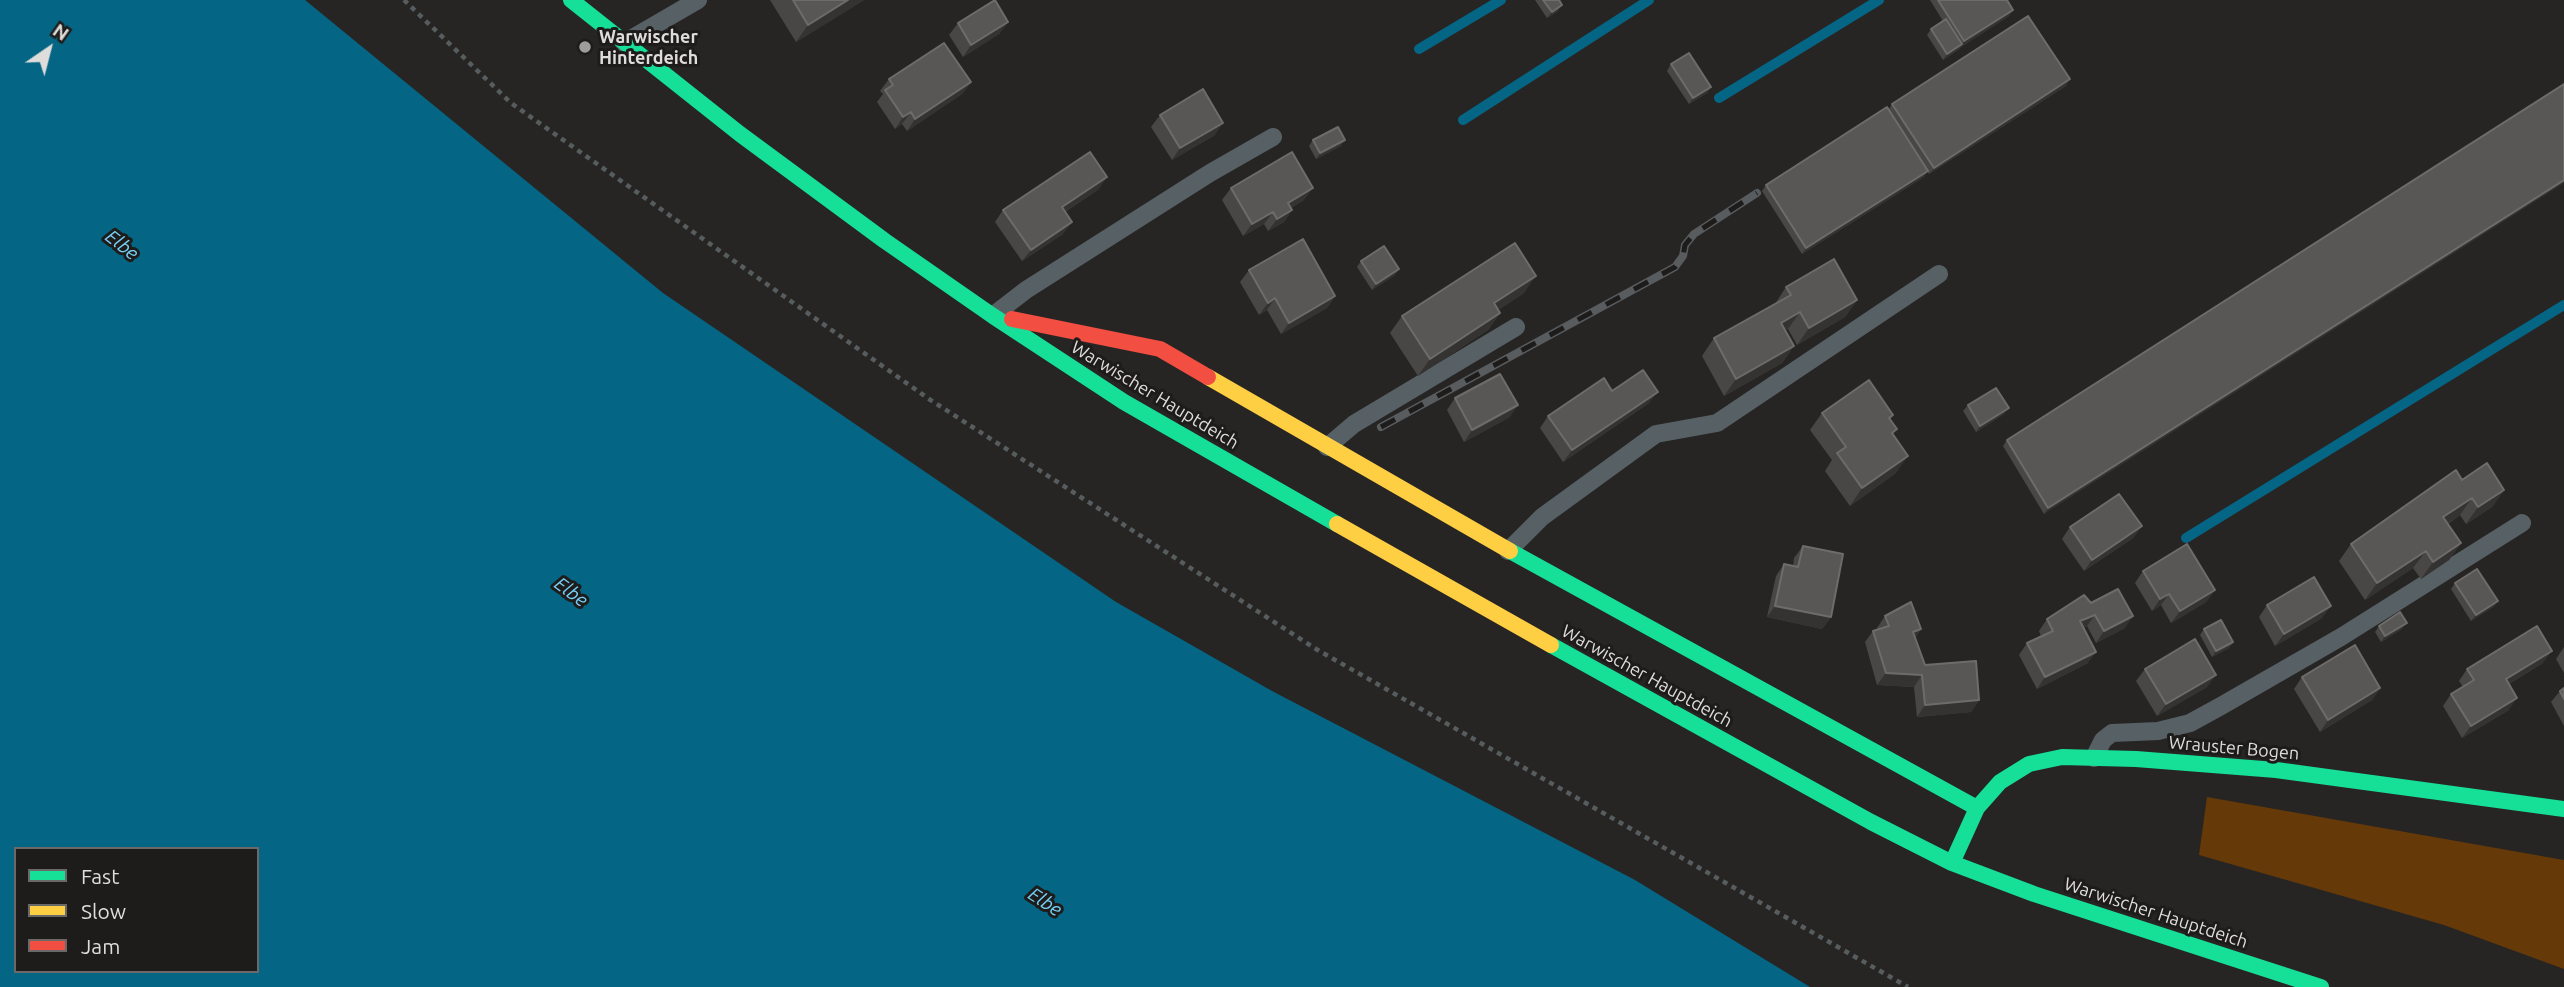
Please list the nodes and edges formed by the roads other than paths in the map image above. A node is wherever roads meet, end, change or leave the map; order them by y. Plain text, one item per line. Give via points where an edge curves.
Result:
1 (571, 0) edge
2 (698, 0) edge
3 (624, 43) junction
4 (1273, 137) dead end
5 (1939, 274) dead end
6 (993, 316) junction
7 (1516, 327) dead end
8 (1327, 447) junction
9 (2522, 523) dead end
10 (1508, 551) junction
11 (2094, 758) junction
12 (1977, 808) junction
13 (2564, 809) edge
14 (1952, 863) junction
15 (2321, 987) edge

1 - 3 street, Warwischer Hauptdeich
2 - 3 lane
3 - 6 street, Warwischer Hauptdeich via 740,135
4 - 6 lane via 1026,290
5 - 10 lane via 1717,423 1656,434 1542,517
6 - 8 street, Warwischer Hauptdeich via 1160,349
6 - 14 street, Warwischer Hauptdeich via 1124,401 1414,569
7 - 8 lane via 1354,424
8 - 10 street, Warwischer Hauptdeich
9 - 11 lane via 2221,706 2190,723 2158,731 2112,733
10 - 12 street, Warwischer Hauptdeich
11 - 12 street, Wrauster Bogen via 2062,757 2029,765 2000,782
11 - 13 street, Wrauster Bogen via 2276,770
12 - 14 street, Wrauster Bogen
14 - 15 street, Warwischer Hauptdeich

